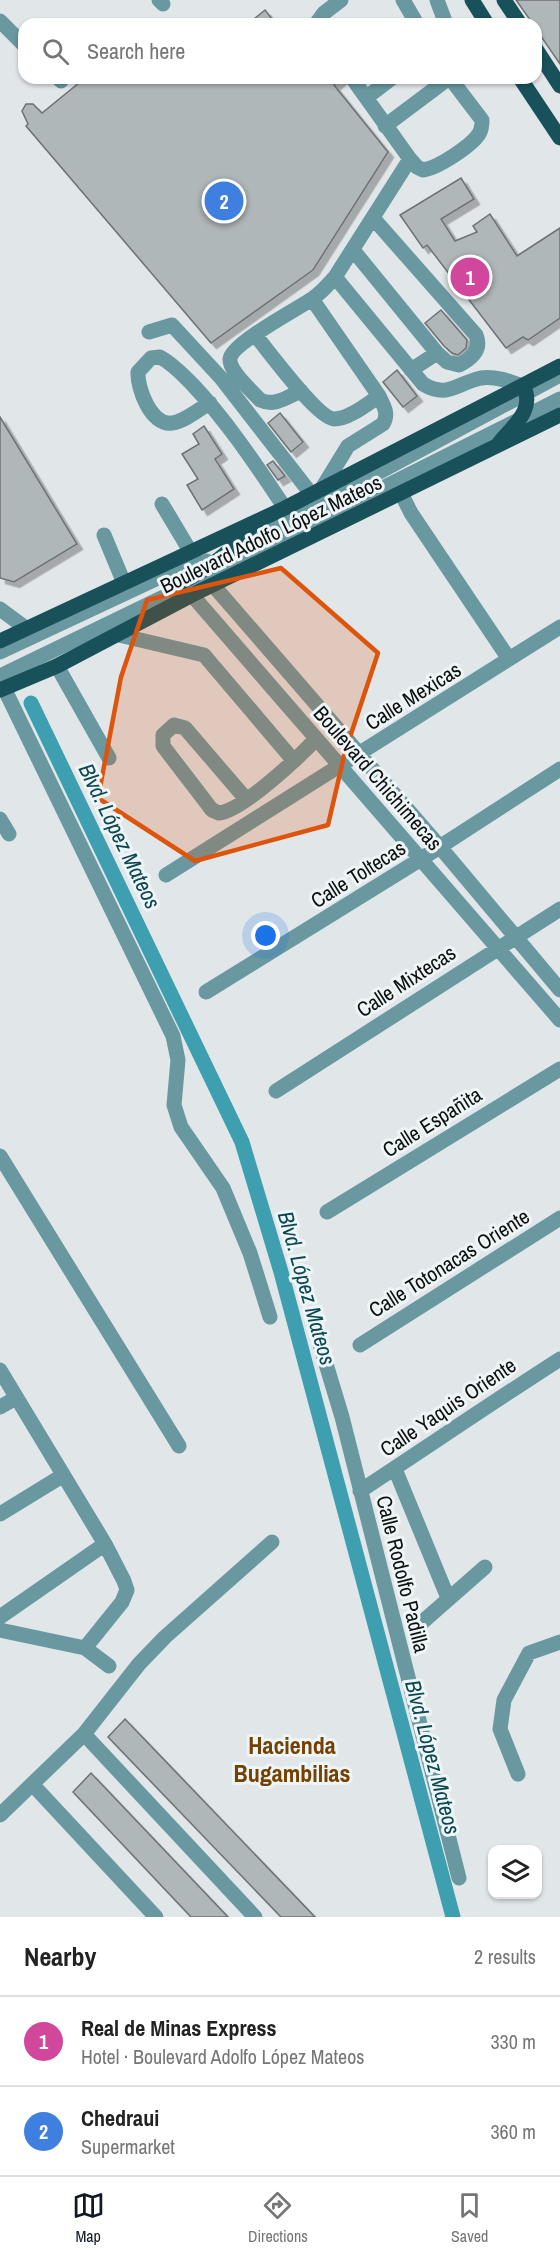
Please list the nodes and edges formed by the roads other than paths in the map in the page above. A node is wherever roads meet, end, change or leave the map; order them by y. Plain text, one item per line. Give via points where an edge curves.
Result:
1 (341, 0) edge
2 (404, 0) edge
3 (437, 0) edge
4 (472, 0) edge
5 (504, 0) edge
6 (320, 18) edge
7 (414, 18) edge
8 (444, 18) edge
9 (483, 18) edge
10 (516, 18) edge
11 (0, 21) edge
12 (18, 39) edge
13 (542, 58) edge
14 (357, 84) edge
15 (384, 84) edge
16 (442, 84) edge
17 (455, 84) edge
18 (517, 84) edge
19 (524, 84) edge
20 (560, 86) edge
21 (530, 93) junction
22 (368, 97) junction
23 (386, 126) junction
24 (560, 138) edge
25 (410, 159) junction
26 (373, 218) junction
27 (353, 250) junction
28 (335, 277) junction
29 (312, 299) junction
30 (149, 332) dead end
31 (255, 335) junction
32 (437, 353) junction
33 (560, 366) edge
34 (411, 370) junction
35 (560, 375) edge
36 (524, 388) junction
37 (301, 390) junction
38 (379, 396) junction
39 (560, 399) edge
40 (210, 403) junction
41 (560, 415) edge
42 (516, 422) junction
43 (495, 447) junction
44 (316, 492) junction
45 (401, 493) junction
46 (162, 504) dead end
47 (285, 508) junction
48 (256, 521) junction
49 (104, 535) dead end
50 (228, 549) junction
51 (203, 570) junction
52 (181, 579) junction
53 (124, 583) junction
54 (0, 609) edge
55 (560, 627) edge
56 (27, 629) junction
57 (119, 635) junction
58 (0, 641) edge
59 (0, 652) edge
60 (509, 659) junction
61 (57, 666) junction
62 (1, 684) edge
63 (316, 739) junction
64 (359, 755) junction
65 (110, 758) dead end
66 (294, 761) junction
67 (340, 766) junction
68 (560, 769) edge
69 (246, 799) junction
70 (0, 819) edge
71 (9, 834) dead end
72 (440, 847) junction
73 (421, 859) junction
74 (166, 875) dead end
75 (560, 909) edge
76 (515, 938) junction
77 (498, 947) junction
78 (560, 990) edge
79 (206, 992) dead end
80 (560, 1020) edge
81 (560, 1068) edge
82 (276, 1091) dead end
83 (0, 1156) edge
84 (327, 1212) dead end
85 (560, 1218) edge
86 (270, 1317) dead end
87 (320, 1344) dead end
88 (360, 1345) dead end
89 (560, 1359) edge
90 (0, 1370) edge
91 (16, 1398) junction
92 (0, 1407) edge
93 (179, 1446) dead end
94 (395, 1469) junction
95 (62, 1476) junction
96 (360, 1491) junction
97 (0, 1514) edge
98 (272, 1542) dead end
99 (105, 1544) junction
100 (485, 1567) dead end
101 (448, 1598) junction
102 (0, 1617) edge
103 (419, 1625) dead end
104 (0, 1630) edge
105 (560, 1642) edge
106 (85, 1648) junction
107 (109, 1666) dead end
108 (84, 1734) junction
109 (518, 1774) dead end
110 (33, 1785) junction
111 (0, 1815) edge
112 (459, 1878) dead end
113 (156, 1917) edge
114 (255, 1917) edge

1 - 6 street
2 - 7 street
3 - 8 street
4 - 9 main road
5 - 10 main road
11 - 12 street
13 - 20 main road
14 - 22 street
15 - 22 street
16 - 23 street
17 - 25 street via 482,120 478,136 431,169 423,170
18 - 21 street
19 - 21 main road
21 - 24 main road
22 - 23 street
23 - 25 street
25 - 26 street
26 - 27 street
26 - 32 street via 479,341 474,354 459,365 447,362
27 - 28 street
27 - 32 street
28 - 29 street
28 - 34 street
29 - 31 street
29 - 38 street
30 - 44 street via 172,325
31 - 37 street
31 - 37 street via 232,353 233,370 266,403
32 - 34 street
33 - 36 main road, Boulevard Adolfo López Mateos
34 - 36 street via 423,384 440,392 480,379 503,380
35 - 36 street
36 - 42 main road via 527,406
36 - 44 main road, Boulevard Adolfo López Mateos
36 - 50 street via 318,505
37 - 38 street via 319,411 334,419
38 - 44 street via 386,418 348,446
39 - 42 street
40 - 40 street via 160,357 151,358 138,372 141,393 160,421 175,423
40 - 47 street
41 - 43 main road, Boulevard Adolfo López Mateos
42 - 43 main road
42 - 51 street
43 - 45 main road, Boulevard Adolfo López Mateos
44 - 47 main road, Boulevard Adolfo López Mateos
45 - 51 main road, Boulevard Adolfo López Mateos
45 - 60 street
46 - 51 street, Boulevard Chichimecas
47 - 48 main road, Boulevard Adolfo López Mateos
48 - 50 main road
48 - 51 main road, Boulevard Adolfo López Mateos
49 - 53 street
50 - 51 main road
51 - 52 main road, Boulevard Adolfo López Mateos
51 - 52 main road, Boulevard Adolfo López Mateos
51 - 64 street, Boulevard Chichimecas
52 - 53 main road, Boulevard Adolfo López Mateos
52 - 57 main road, Boulevard Adolfo López Mateos
52 - 59 street
52 - 62 street
52 - 63 street, Boulevard Chichimecas
53 - 56 main road, Boulevard Adolfo López Mateos
54 - 56 street
55 - 60 street, Calle Mexicas
56 - 58 main road, Boulevard Adolfo López Mateos
57 - 61 main road, Boulevard Adolfo López Mateos
57 - 66 street via 204,655
60 - 64 street, Calle Mexicas
61 - 62 main road, Boulevard Adolfo López Mateos
61 - 65 street
62 - 86 street via 173,1036 178,1060 174,1106 181,1127 224,1188
63 - 66 street
63 - 67 street, Boulevard Chichimecas
64 - 67 street, Calle Mexicas
64 - 72 street, Boulevard Chichimecas
66 - 69 street
67 - 73 street, Boulevard Chichimecas
67 - 74 street, Calle Mexicas
68 - 72 street, Calle Toltecas
69 - 69 street via 222,813 215,812 163,746 165,732 174,725 185,728
70 - 71 street
72 - 73 street, Calle Toltecas
72 - 76 street, Boulevard Chichimecas
73 - 77 street, Boulevard Chichimecas
73 - 79 street, Calle Toltecas
75 - 76 street, Calle Mixtecas
76 - 77 street, Calle Mixtecas
76 - 78 street, Boulevard Chichimecas
77 - 80 street, Boulevard Chichimecas
77 - 82 street, Calle Mixtecas
81 - 84 street, Calle Españita
83 - 93 street
85 - 88 street, Calle Totonacas Oriente
87 - 96 street, Calle Rodolfo Padilla
89 - 94 street, Calle Yaquis Oriente
90 - 91 street
91 - 92 street
91 - 95 street
94 - 96 street, Calle Yaquis Oriente
94 - 101 street
95 - 97 street
95 - 99 street
96 - 112 street, Calle Rodolfo Padilla
98 - 108 street via 151,1651
99 - 102 street
99 - 106 street via 127,1590
100 - 101 street
101 - 103 street
104 - 106 street
105 - 109 street via 529,1653 504,1700 500,1729
106 - 107 street
108 - 110 street
108 - 114 street
110 - 111 street
110 - 113 street

